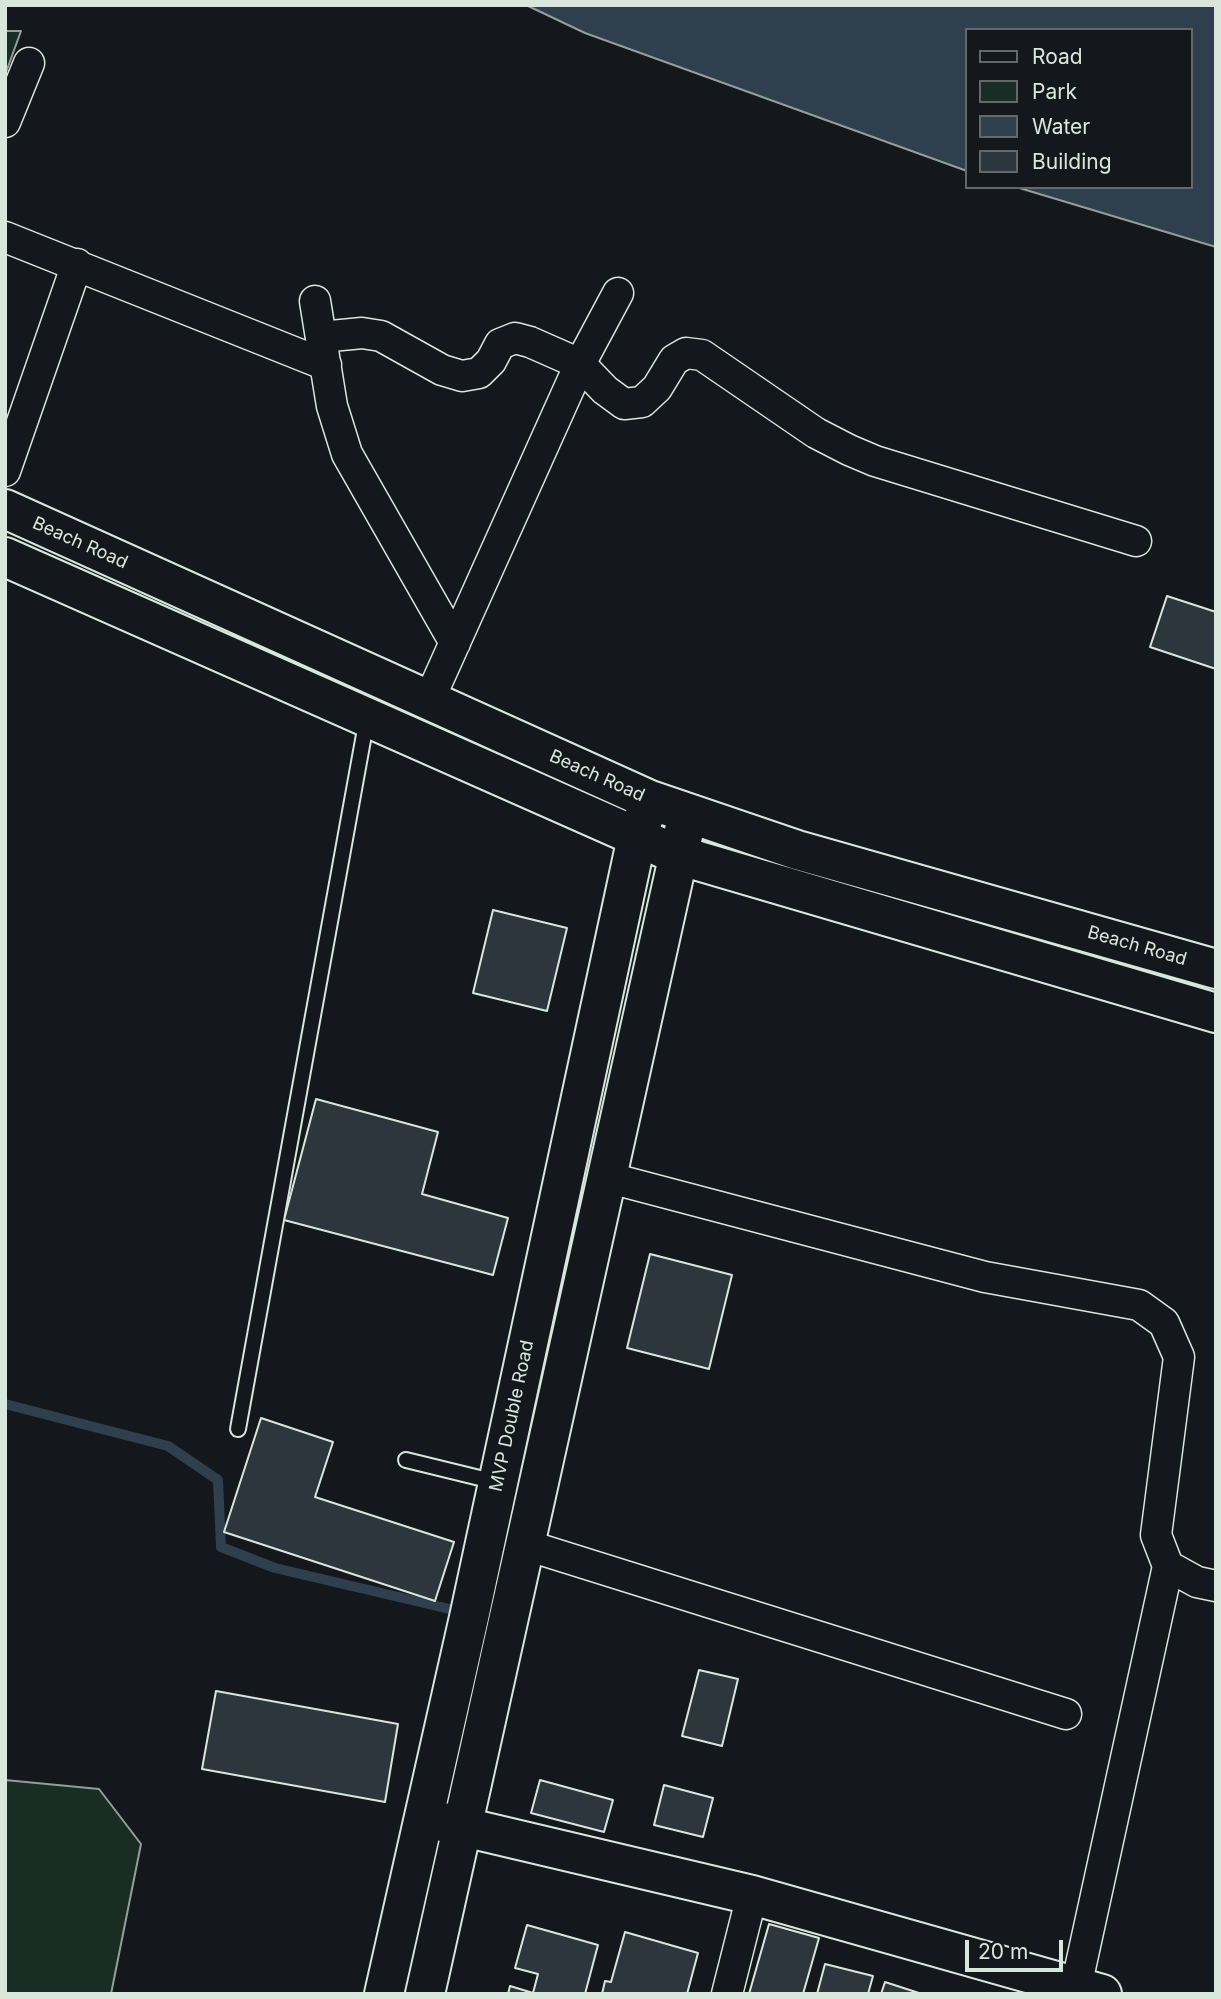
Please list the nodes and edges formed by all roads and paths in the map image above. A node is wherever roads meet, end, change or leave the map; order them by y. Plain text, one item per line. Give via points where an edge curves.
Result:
1 (29, 63) dead end
2 (5, 122) edge
3 (5, 237) edge
4 (77, 264) junction
5 (618, 293) dead end
6 (315, 302) dead end
7 (323, 351) junction
8 (580, 364) junction
9 (5, 471) edge
10 (5, 509) edge
11 (1136, 541) dead end
12 (5, 557) edge
13 (455, 643) junction
14 (429, 700) junction
15 (367, 717) junction
16 (650, 800) junction
17 (688, 813) junction
18 (637, 837) junction
19 (678, 855) junction
20 (1216, 969) edge
21 (1216, 1013) edge
22 (606, 1177) junction
23 (238, 1429) dead end
24 (406, 1460) dead end
25 (498, 1482) junction
26 (526, 1545) junction
27 (1168, 1566) junction
28 (1216, 1586) edge
29 (1066, 1714) dead end
30 (424, 1818) junction
31 (464, 1827) junction
32 (752, 1895) junction
33 (1089, 1990) edge
34 (384, 1994) edge
35 (425, 1994) edge
36 (727, 1994) edge

1 - 2 street
3 - 4 street
4 - 7 street
4 - 9 street
5 - 8 street
6 - 7 street
7 - 8 street via 362,333 381,336 462,376 479,373 491,362 499,344 514,338
7 - 13 street via 332,406 347,454
8 - 11 street via 624,404 642,402 674,360 686,353 702,355 816,433 849,450
8 - 13 street
10 - 14 main road, Beach Road
12 - 15 main road
13 - 14 street
14 - 16 main road, Beach Road
15 - 18 main road
15 - 23 lane
16 - 17 main road, Beach Road
16 - 18 main road, MVP Double Road
17 - 19 main road
17 - 20 main road, Beach Road via 797,850
18 - 19 main road
18 - 25 main road, MVP Double Road
19 - 21 main road
19 - 22 main road
22 - 26 main road
22 - 27 street via 985,1277 1147,1311 1164,1323 1179,1357 1156,1535
24 - 25 lane
25 - 30 main road, MVP Double Road
26 - 29 street
26 - 31 main road
27 - 28 street via 1197,1582
27 - 33 street
30 - 31 main road
30 - 34 main road, MVP Double Road
31 - 32 main road
31 - 35 main road
32 - 33 main road
32 - 36 street

